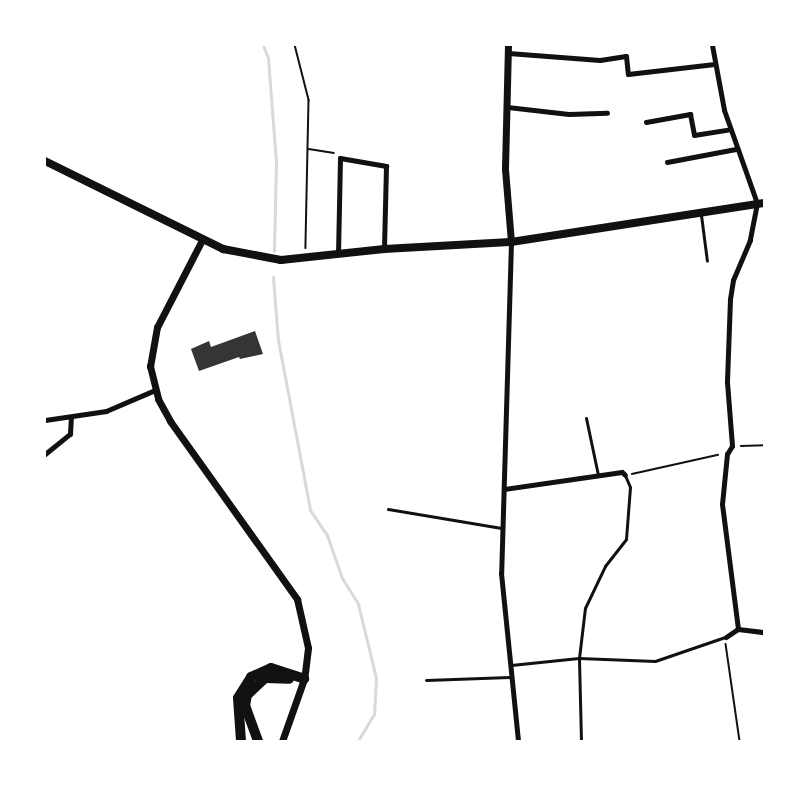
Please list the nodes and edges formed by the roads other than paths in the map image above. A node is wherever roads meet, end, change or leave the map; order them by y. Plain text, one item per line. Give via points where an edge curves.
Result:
1 (712, 45) edge
2 (508, 49) edge
3 (714, 64) junction
4 (507, 107) junction
5 (607, 113) dead end
6 (646, 122) dead end
7 (730, 129) junction
8 (736, 149) junction
9 (45, 161) edge
10 (667, 162) dead end
11 (760, 203) edge
12 (700, 211) junction
13 (202, 240) junction
14 (511, 242) junction
15 (384, 249) junction
16 (338, 254) junction
17 (706, 261) dead end
18 (155, 390) junction
19 (71, 417) junction
20 (586, 418) dead end
21 (45, 420) edge
22 (45, 454) edge
23 (598, 475) junction
24 (626, 475) joint
25 (504, 489) junction
26 (388, 509) dead end
27 (501, 528) junction
28 (738, 629) junction
29 (764, 632) edge
30 (726, 637) joint
31 (579, 658) junction
32 (510, 665) junction
33 (511, 677) junction
34 (304, 679) junction
35 (426, 680) dead end
36 (241, 741) edge
37 (258, 741) edge
38 (282, 741) edge
39 (518, 741) edge
40 (581, 741) edge

1 - 3 street
2 - 3 street via 600,60 626,56 628,74
2 - 4 street
3 - 7 street
4 - 5 street via 569,114
4 - 14 street via 506,180
6 - 7 street via 690,114 694,135
7 - 8 street
8 - 10 street
8 - 11 street
9 - 13 main road
11 - 12 main road
11 - 28 street via 730,299 727,382 732,446 727,454 722,504
12 - 14 main road
12 - 17 lane
13 - 16 main road via 257,257
13 - 18 street via 157,327 150,366
14 - 15 main road
14 - 25 street
15 - 16 main road
15 - 16 street via 386,166 340,158
18 - 19 street via 106,411
18 - 34 street via 170,421 297,599 308,648
19 - 21 street
19 - 22 street via 70,434
20 - 23 lane
23 - 24 street
23 - 25 street
24 - 31 lane via 630,487 626,539 605,566 585,608
25 - 27 street
26 - 27 lane
27 - 32 street
28 - 29 street
28 - 30 street
30 - 31 lane via 655,661
31 - 32 lane
31 - 40 lane
32 - 33 street
33 - 35 lane
33 - 39 street
34 - 36 highway via 271,668 250,677 238,698
34 - 37 highway via 265,678 254,686 245,706
34 - 38 street

